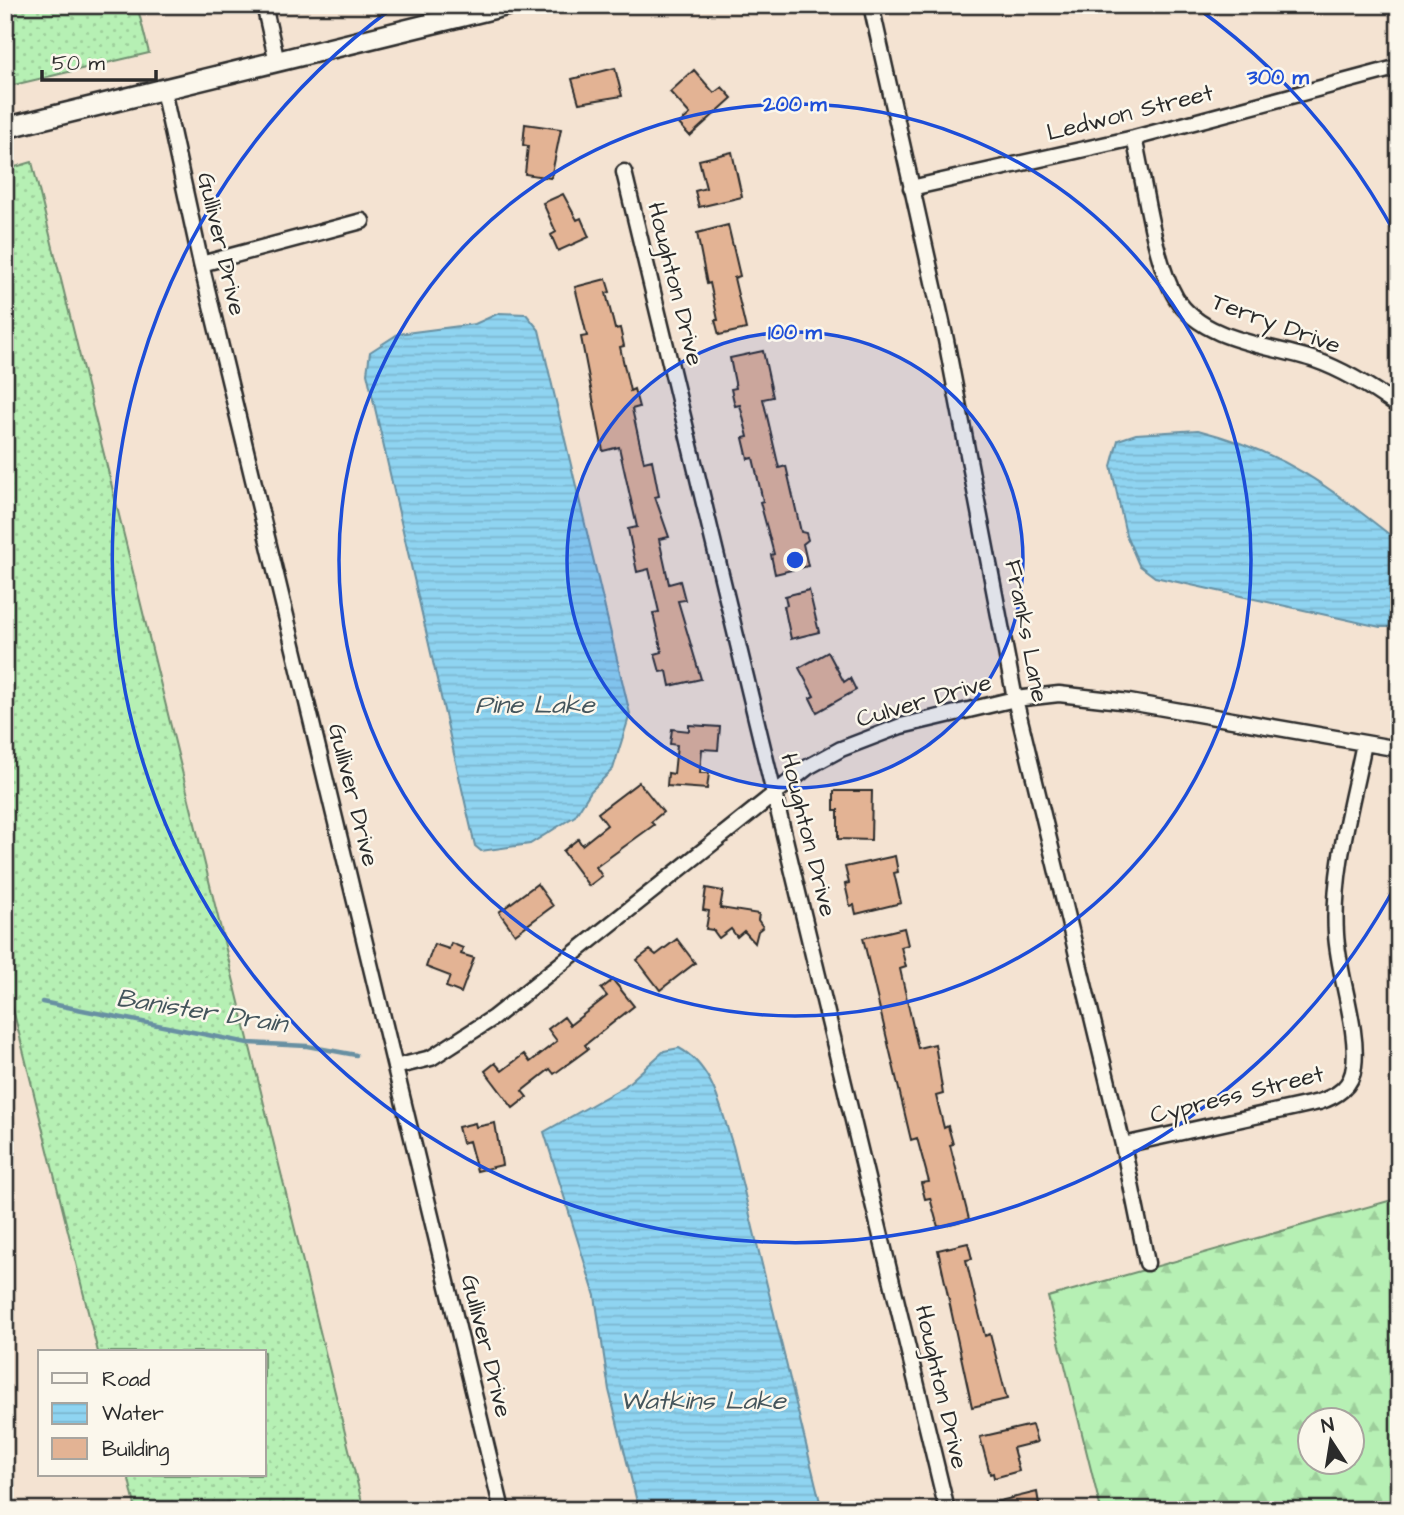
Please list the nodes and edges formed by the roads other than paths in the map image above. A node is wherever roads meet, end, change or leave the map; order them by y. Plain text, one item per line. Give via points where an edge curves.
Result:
1 (264, 5) edge
2 (508, 5) edge
3 (871, 5) edge
4 (277, 62) junction
5 (1399, 67) edge
6 (163, 90) junction
7 (5, 128) edge
8 (1135, 138) junction
9 (625, 172) dead end
10 (911, 188) junction
11 (362, 221) dead end
12 (201, 264) junction
13 (1398, 404) edge
14 (1015, 699) junction
15 (1364, 743) junction
16 (1399, 749) edge
17 (775, 796) junction
18 (395, 1066) junction
19 (1123, 1145) junction
20 (1147, 1263) dead end
21 (502, 1510) edge
22 (947, 1510) edge

1 - 4 street
2 - 4 street
3 - 10 street, Franks Lane
4 - 6 street
5 - 8 street, Ledwon Street
6 - 7 street
6 - 12 street, Gulliver Drive
8 - 10 street, Ledwon Street
8 - 13 street, Terry Drive via 1163,265 1181,305 1209,326 1266,348 1316,360
9 - 17 street, Houghton Drive
10 - 14 street, Franks Lane via 946,340
11 - 12 street
12 - 18 street, Gulliver Drive
14 - 15 street, Culver Drive via 1083,695
14 - 17 street, Culver Drive via 901,726 841,749 808,767
14 - 19 street, Franks Lane
15 - 16 street, Culver Drive
15 - 19 street, Cypress Street via 1335,912 1339,967 1355,1052 1348,1084 1319,1102
17 - 18 street, Culver Drive via 493,1018 431,1058
17 - 22 street, Houghton Drive
18 - 21 street, Gulliver Drive
19 - 20 street, Franks Lane

